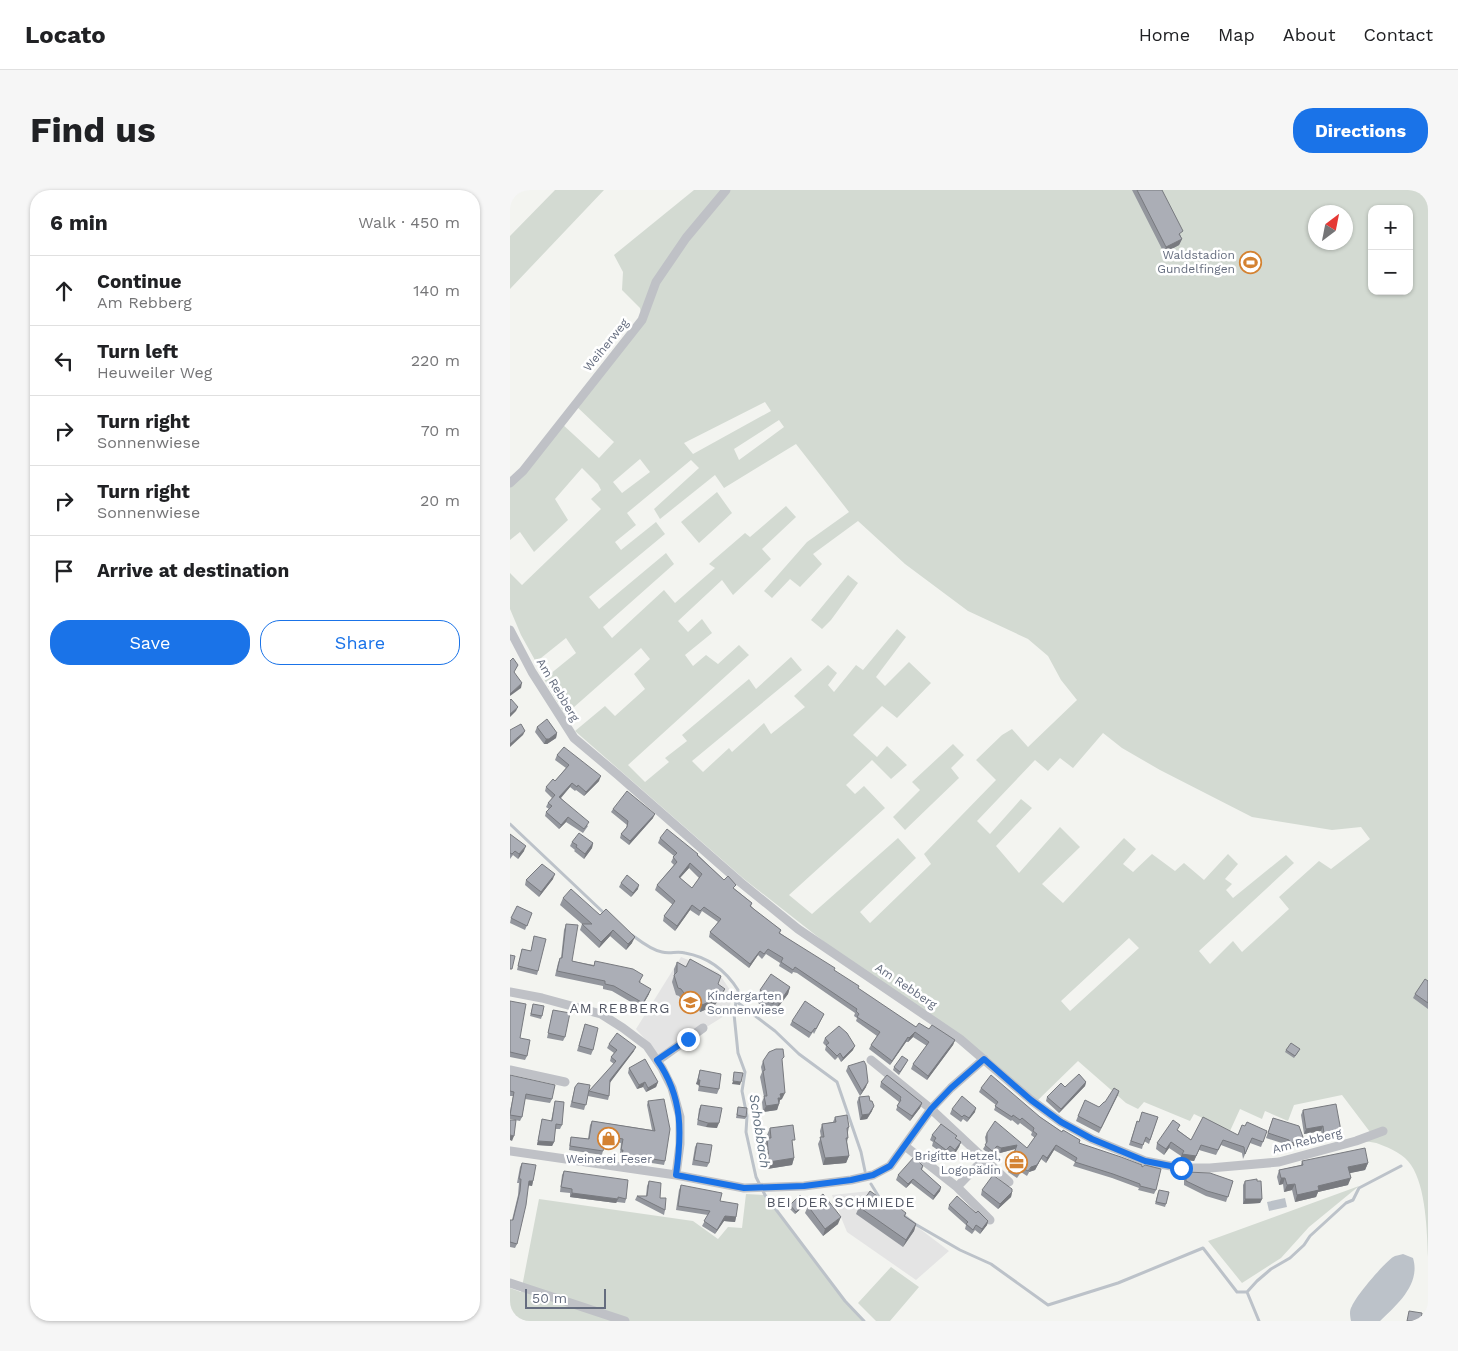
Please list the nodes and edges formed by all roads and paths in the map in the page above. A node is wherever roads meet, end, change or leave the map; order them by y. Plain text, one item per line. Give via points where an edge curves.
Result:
1 (726, 190) edge
2 (510, 484) edge
3 (510, 630) edge
4 (510, 992) edge
5 (703, 1028) dead end
6 (984, 1059) junction
7 (657, 1060) junction
8 (871, 1060) dead end
9 (510, 1070) edge
10 (565, 1082) dead end
11 (931, 1109) junction
12 (1383, 1130) dead end
13 (905, 1146) junction
14 (510, 1151) edge
15 (984, 1159) junction
16 (676, 1175) junction
17 (1009, 1182) dead end
18 (957, 1187) junction
19 (990, 1220) edge
20 (510, 1283) edge
21 (625, 1321) edge

1 - 2 street, Weiherweg via 686,238 656,282 642,320
3 - 6 street, Am Rebberg via 574,738 798,928 960,1039
4 - 7 street via 601,1014 647,1046
5 - 7 street
6 - 11 street
6 - 12 street, Am Rebberg via 1061,1122 1145,1161 1181,1168 1279,1162 1356,1142
7 - 16 street via 672,1088 680,1117
8 - 11 street
9 - 10 street
11 - 13 street
11 - 15 street
13 - 16 street via 890,1166 873,1175 804,1186 744,1188
13 - 18 street
14 - 16 street
15 - 17 street
15 - 18 street
18 - 19 street
20 - 21 street

